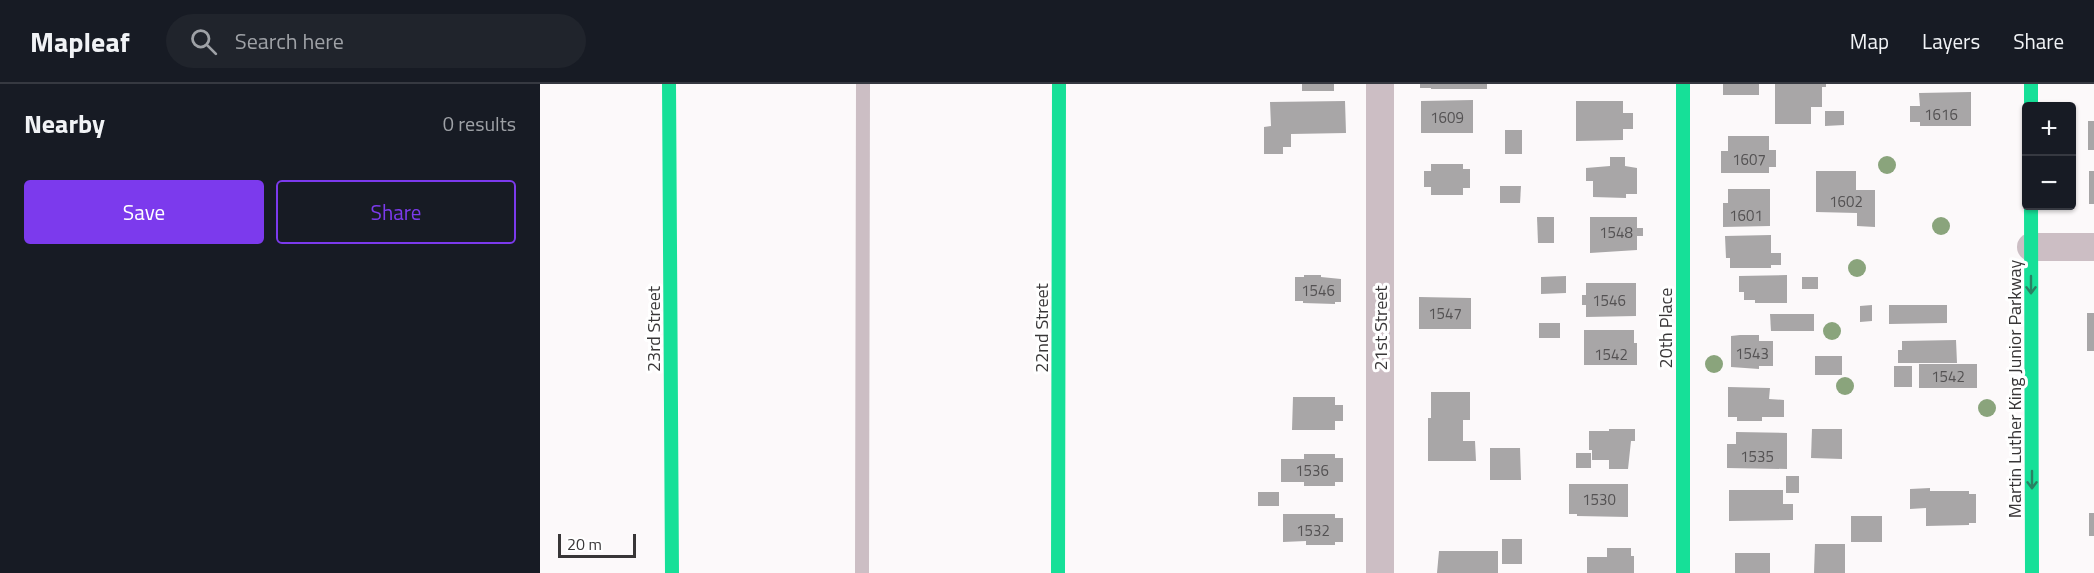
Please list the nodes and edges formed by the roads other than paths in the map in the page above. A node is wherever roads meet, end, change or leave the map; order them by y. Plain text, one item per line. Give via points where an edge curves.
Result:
1 (669, 84) edge
2 (863, 84) edge
3 (1059, 84) edge
4 (1380, 84) edge
5 (1683, 84) edge
6 (2031, 84) edge
7 (2031, 102) edge
8 (2031, 210) edge
9 (2031, 247) junction
10 (2094, 247) edge
11 (672, 573) edge
12 (862, 573) edge
13 (1058, 573) edge
14 (1380, 573) edge
15 (1683, 573) edge
16 (2032, 573) edge

1 - 11 street, 23rd Street
2 - 12 lane
3 - 13 street, 22nd Street
4 - 14 street, 21st Street
5 - 15 street, 20th Place
6 - 7 street
8 - 9 street, Martin Luther King Junior Parkway
9 - 10 street
9 -> 16 street, Martin Luther King Junior Parkway

